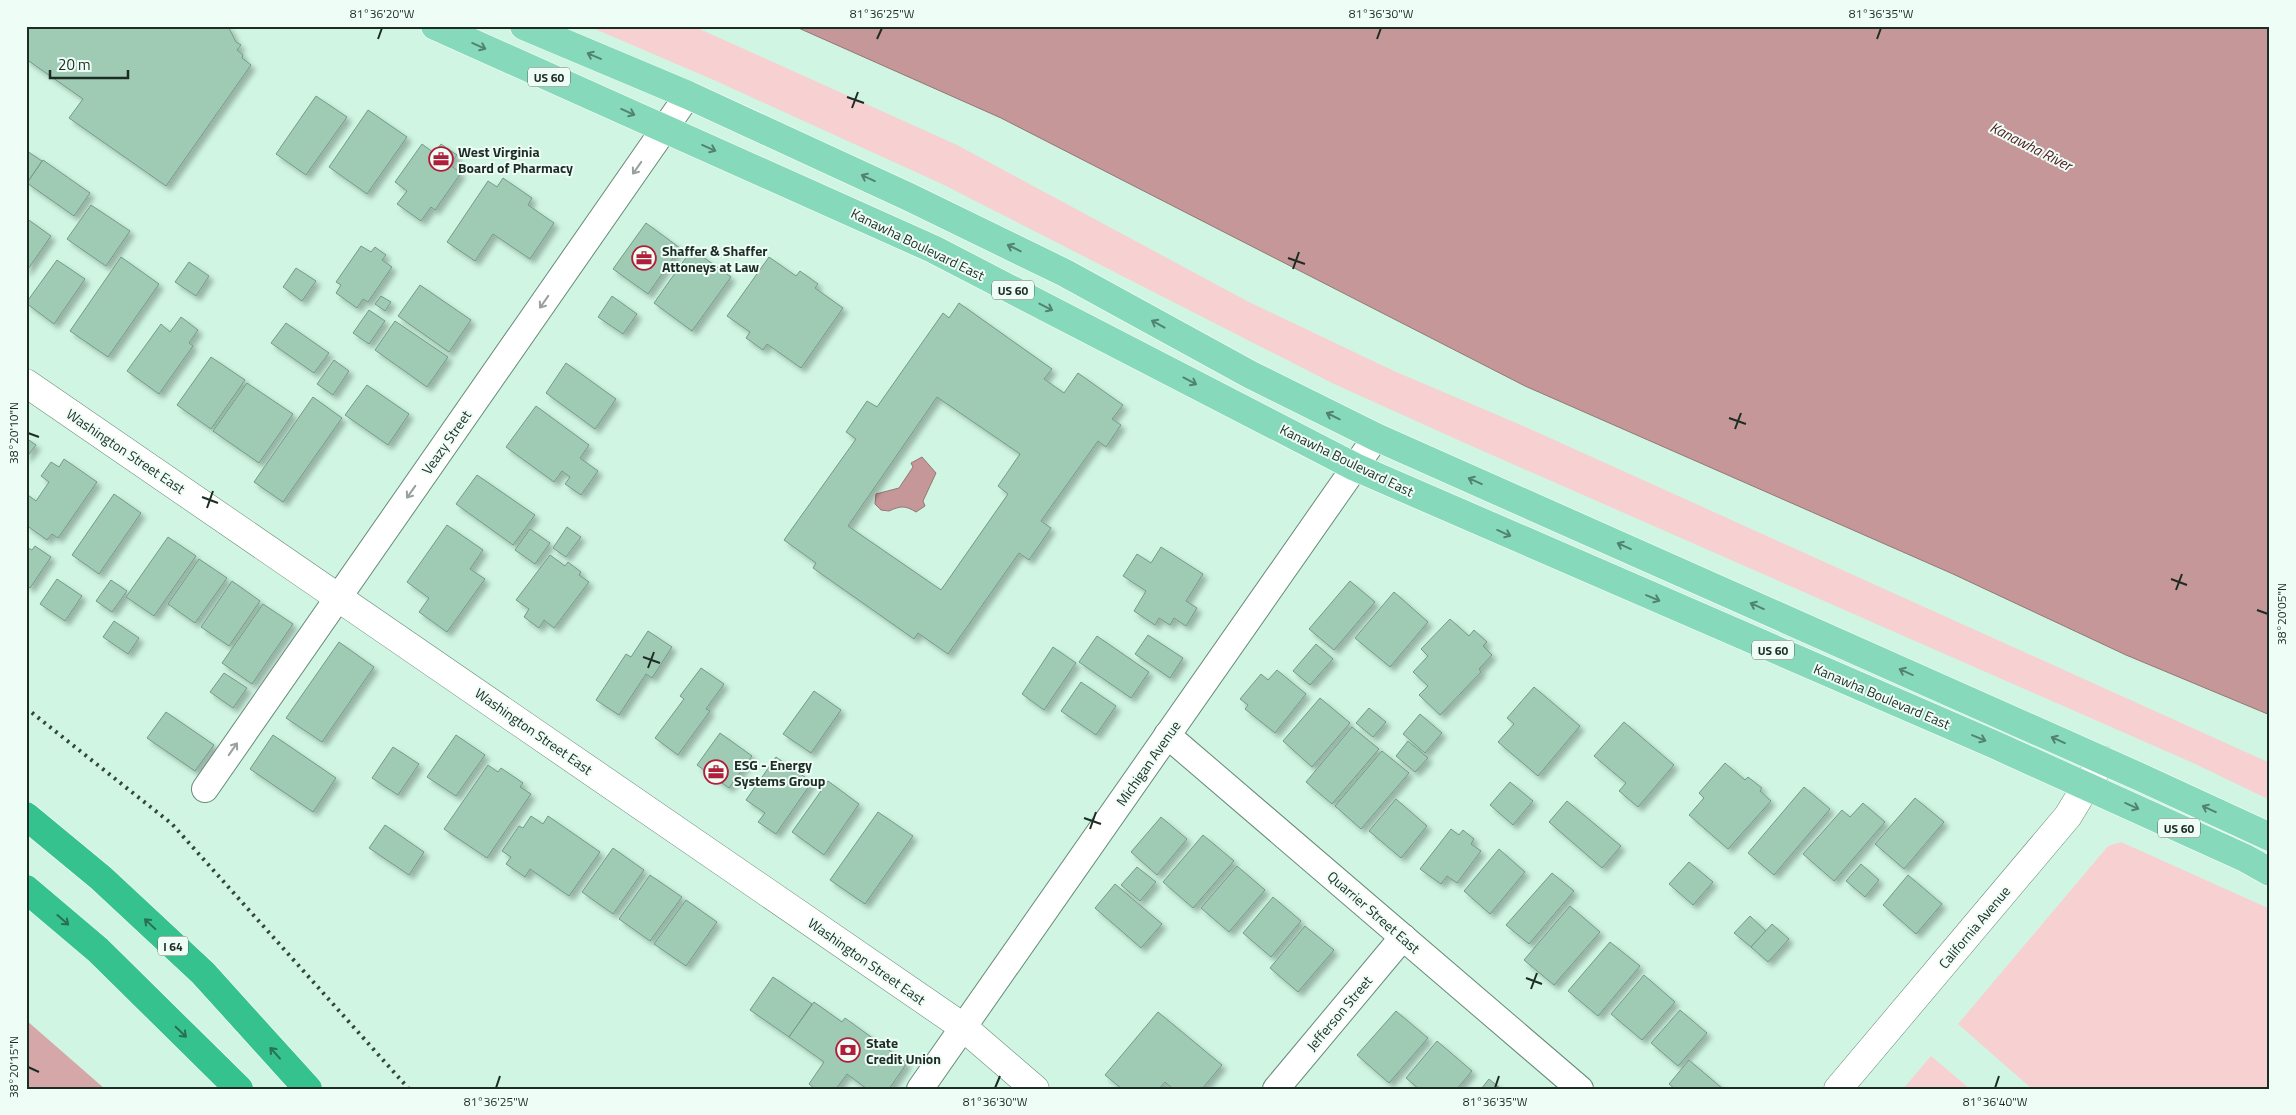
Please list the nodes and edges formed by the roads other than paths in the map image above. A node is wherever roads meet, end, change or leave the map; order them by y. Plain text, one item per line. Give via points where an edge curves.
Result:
1 (435, 26) edge
2 (524, 26) edge
3 (688, 95) junction
4 (664, 128) junction
5 (26, 383) edge
6 (1376, 437) junction
7 (1355, 467) junction
8 (339, 596) junction
9 (1167, 736) junction
10 (2102, 760) junction
11 (2087, 786) junction
12 (205, 789) dead end
13 (26, 816) edge
14 (2270, 837) edge
15 (2270, 872) edge
16 (26, 889) edge
17 (1403, 937) junction
18 (963, 1027) junction
19 (239, 1089) edge
20 (308, 1089) edge
21 (920, 1089) edge
22 (1035, 1089) edge
23 (1276, 1089) edge
24 (1580, 1089) edge
25 (1838, 1089) edge

1 -> 4 main road, Kanawha Boulevard East / US 60
3 -> 2 main road, US 60
3 - 4 street, Veazy Street
6 -> 3 main road, US 60 via 909,196
4 -> 7 main road, Kanawha Boulevard East / US 60 via 933,249
4 -> 8 street, Veazy Street
5 - 8 street, Washington Street East
6 - 7 street, Michigan Avenue
10 -> 6 main road, US 60
7 - 9 street, Michigan Avenue
7 -> 11 main road, Kanawha Boulevard East / US 60
12 -> 8 street, Veazy Street
8 - 18 street, Washington Street East
9 - 17 street, Quarrier Street East
9 - 18 street, Michigan Avenue
10 - 11 street, California Avenue
14 -> 10 main road, US 60
11 -> 15 main road, Kanawha Boulevard East / US 60
11 - 25 street, California Avenue via 2068,816
20 -> 13 highway, I 64 via 203,973 101,878
16 -> 19 highway via 98,950
17 - 23 street, Jefferson Street
17 - 24 street, Quarrier Street East
18 - 21 street, Michigan Avenue
18 - 22 street, Washington Street East

